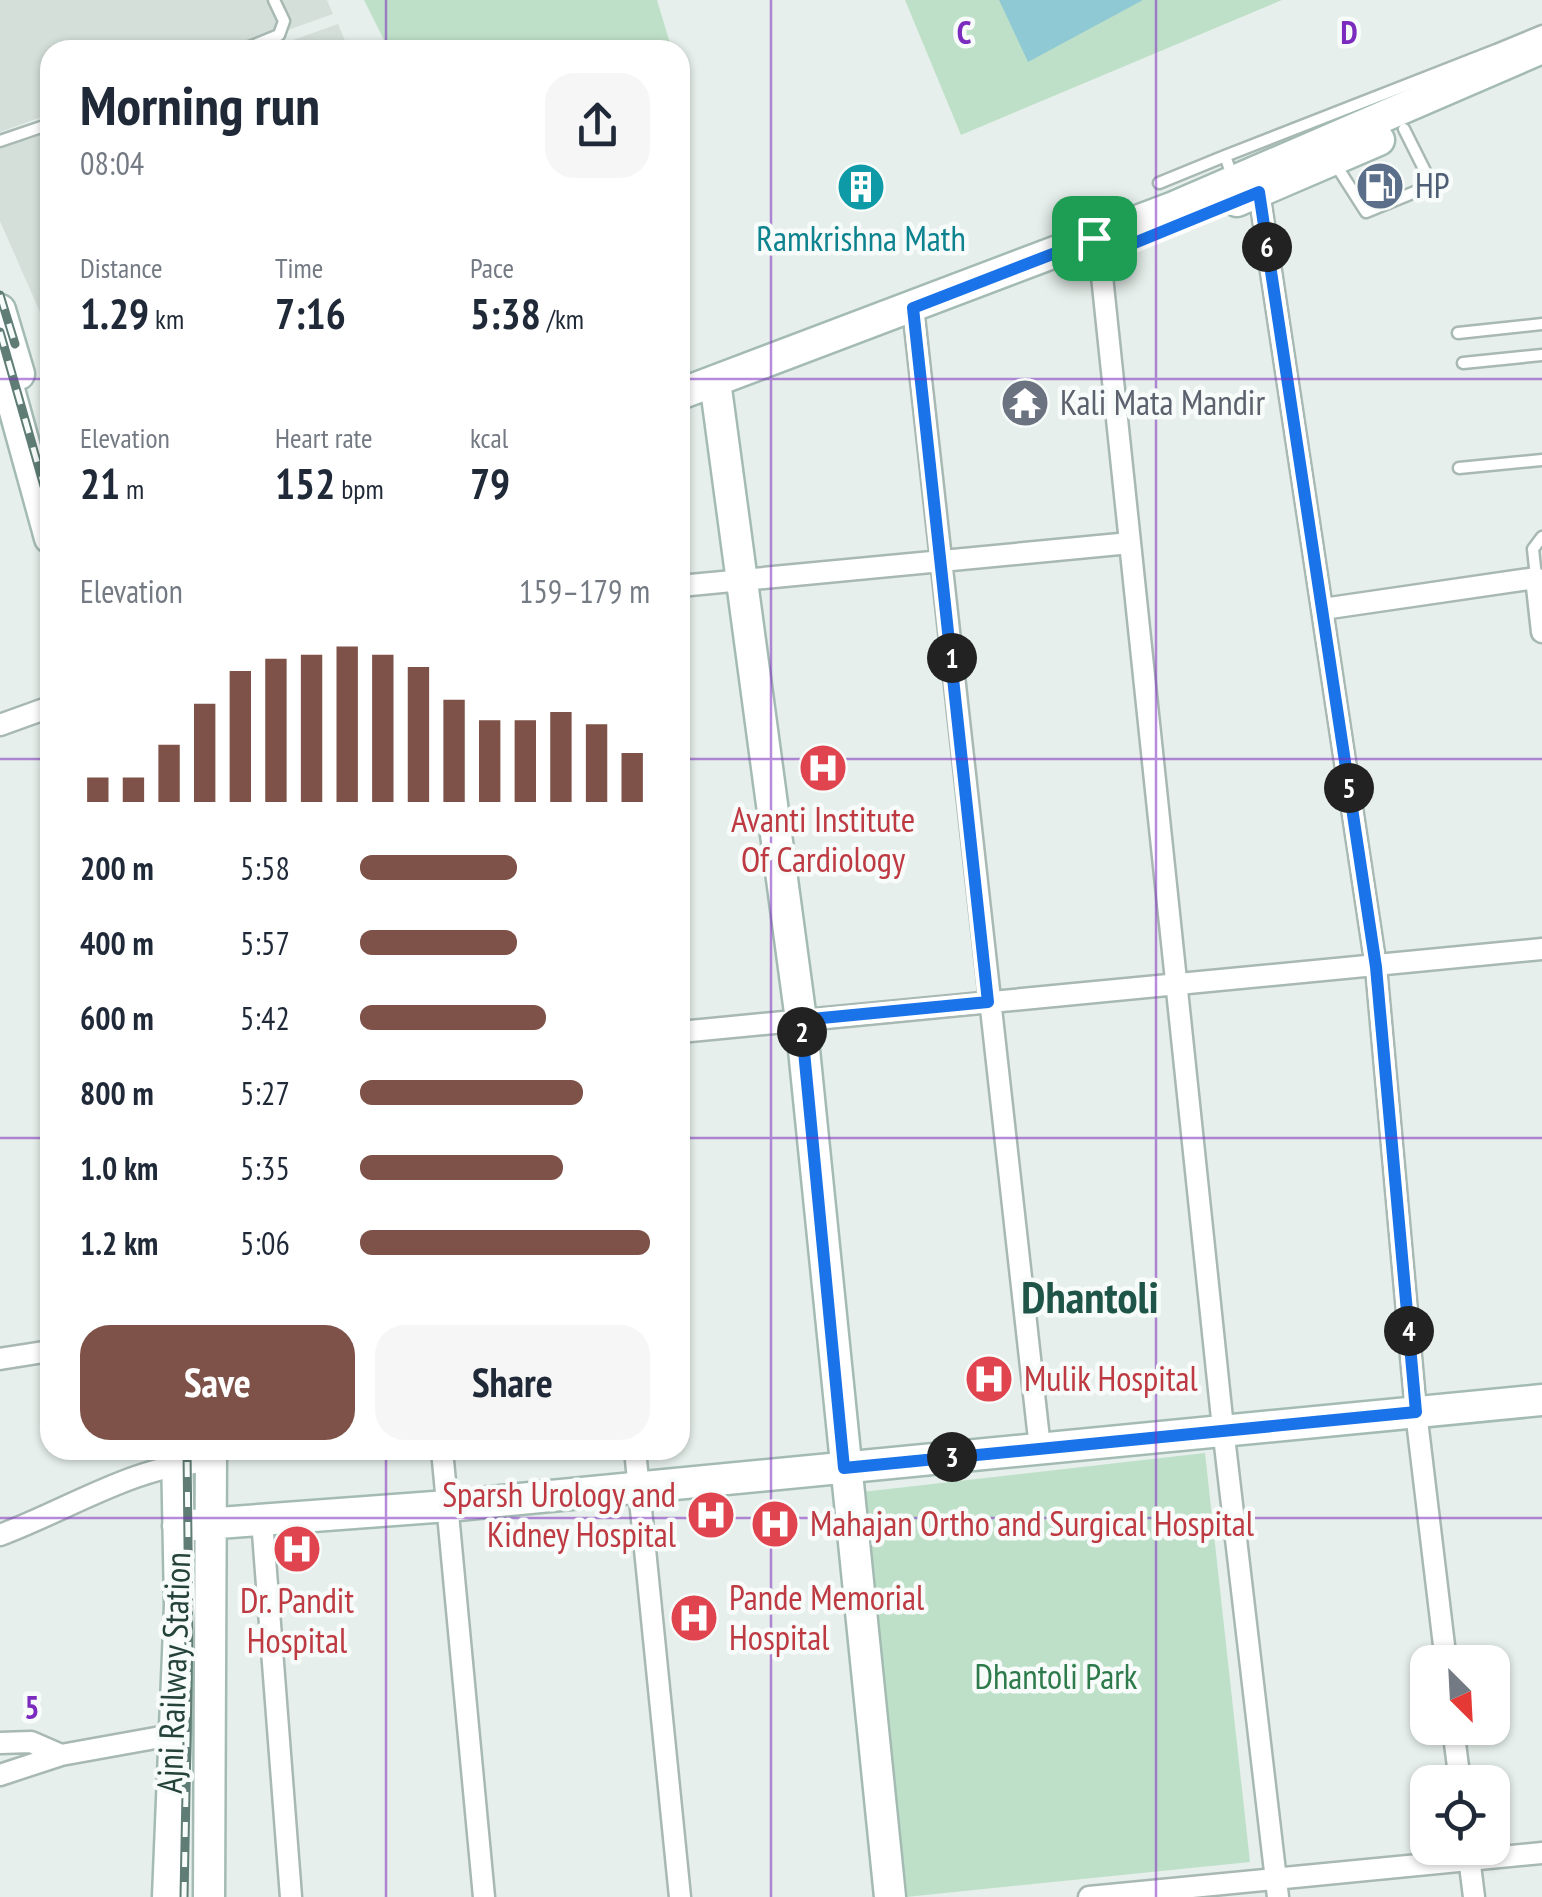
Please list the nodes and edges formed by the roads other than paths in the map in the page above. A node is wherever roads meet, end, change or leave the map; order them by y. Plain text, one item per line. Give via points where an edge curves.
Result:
1 (274, 0) edge
2 (1542, 31) edge
3 (269, 40) edge
4 (1542, 48) edge
5 (1502, 65) junction
6 (1542, 69) edge
7 (40, 128) edge
8 (1404, 129) junction
9 (0, 142) edge
10 (1333, 160) junction
11 (1239, 176) junction
12 (1160, 183) dead end
13 (1097, 248) junction
14 (0, 310) edge
15 (915, 317) junction
16 (1542, 324) edge
17 (1458, 333) dead end
18 (1542, 355) edge
19 (0, 357) edge
20 (1462, 364) dead end
21 (718, 390) junction
22 (690, 393) edge
23 (690, 408) edge
24 (40, 442) edge
25 (1542, 460) edge
26 (1459, 468) dead end
27 (40, 502) edge
28 (1542, 537) edge
29 (1130, 543) junction
30 (942, 561) junction
31 (1536, 578) junction
32 (744, 580) junction
33 (690, 585) edge
34 (1323, 609) junction
35 (1542, 632) edge
36 (40, 711) edge
37 (0, 725) edge
38 (1542, 949) edge
39 (1376, 967) junction
40 (1177, 985) junction
41 (988, 1002) junction
42 (801, 1020) junction
43 (690, 1031) edge
44 (40, 1353) edge
45 (0, 1359) edge
46 (1542, 1400) edge
47 (1416, 1412) junction
48 (1223, 1428) junction
49 (1040, 1448) junction
50 (169, 1460) edge
51 (178, 1460) edge
52 (211, 1460) edge
53 (443, 1460) edge
54 (637, 1460) edge
55 (844, 1468) junction
56 (639, 1484) junction
57 (448, 1506) junction
58 (262, 1520) junction
59 (214, 1524) junction
60 (178, 1526) junction
61 (0, 1535) edge
62 (1444, 1645) edge
63 (172, 1735) junction
64 (0, 1743) edge
65 (61, 1756) junction
66 (0, 1775) edge
67 (1542, 1852) edge
68 (1510, 1853) edge
69 (1410, 1864) edge
70 (1470, 1865) edge
71 (1277, 1887) edge
72 (168, 1897) edge
73 (209, 1897) edge
74 (292, 1897) edge
75 (484, 1897) edge
76 (680, 1897) edge
77 (890, 1897) edge
78 (1093, 1897) edge
79 (1474, 1897) edge

1 - 3 lane via 284,21 280,36
2 - 5 lane
4 - 5 street
5 - 6 street
5 - 8 street
5 - 11 street
7 - 9 lane
8 - 10 street
8 - 10 lane via 1432,185 1366,212
10 - 11 street
11 - 12 lane
11 - 13 street
11 - 34 street
13 - 15 street
13 - 29 street
14 - 24 street
15 - 21 street
15 - 30 street
16 - 17 lane
18 - 20 lane
19 - 27 street
21 - 22 street
21 - 23 street
21 - 32 street
25 - 26 lane
28 - 31 lane via 1533,549
29 - 30 street
29 - 40 street
30 - 32 street
30 - 41 street
31 - 34 street
31 - 35 street
32 - 33 street
32 - 42 street
34 - 39 street
36 - 37 street
38 - 39 street
39 - 40 street
39 - 47 street
40 - 41 street
40 - 48 street
41 - 42 street
41 - 49 street
42 - 43 street
42 - 55 street
44 - 45 street
46 - 47 street
47 - 48 street
47 - 62 street
48 - 49 street
48 - 71 street
49 - 55 street
50 - 61 street
51 - 60 street, Ajni Railway Station
52 - 59 street
53 - 57 street
54 - 56 street
55 - 56 street
55 - 77 street
56 - 57 street
56 - 76 street
57 - 58 street
57 - 75 street
58 - 59 street
58 - 74 street
59 - 60 street
59 - 73 street
60 - 63 street, Ajni Railway Station
63 - 65 street
63 - 72 street, Ajni Railway Station
64 - 65 street via 31,1742
65 - 66 street
67 - 68 street
69 - 71 street
70 - 79 street
71 - 78 street

